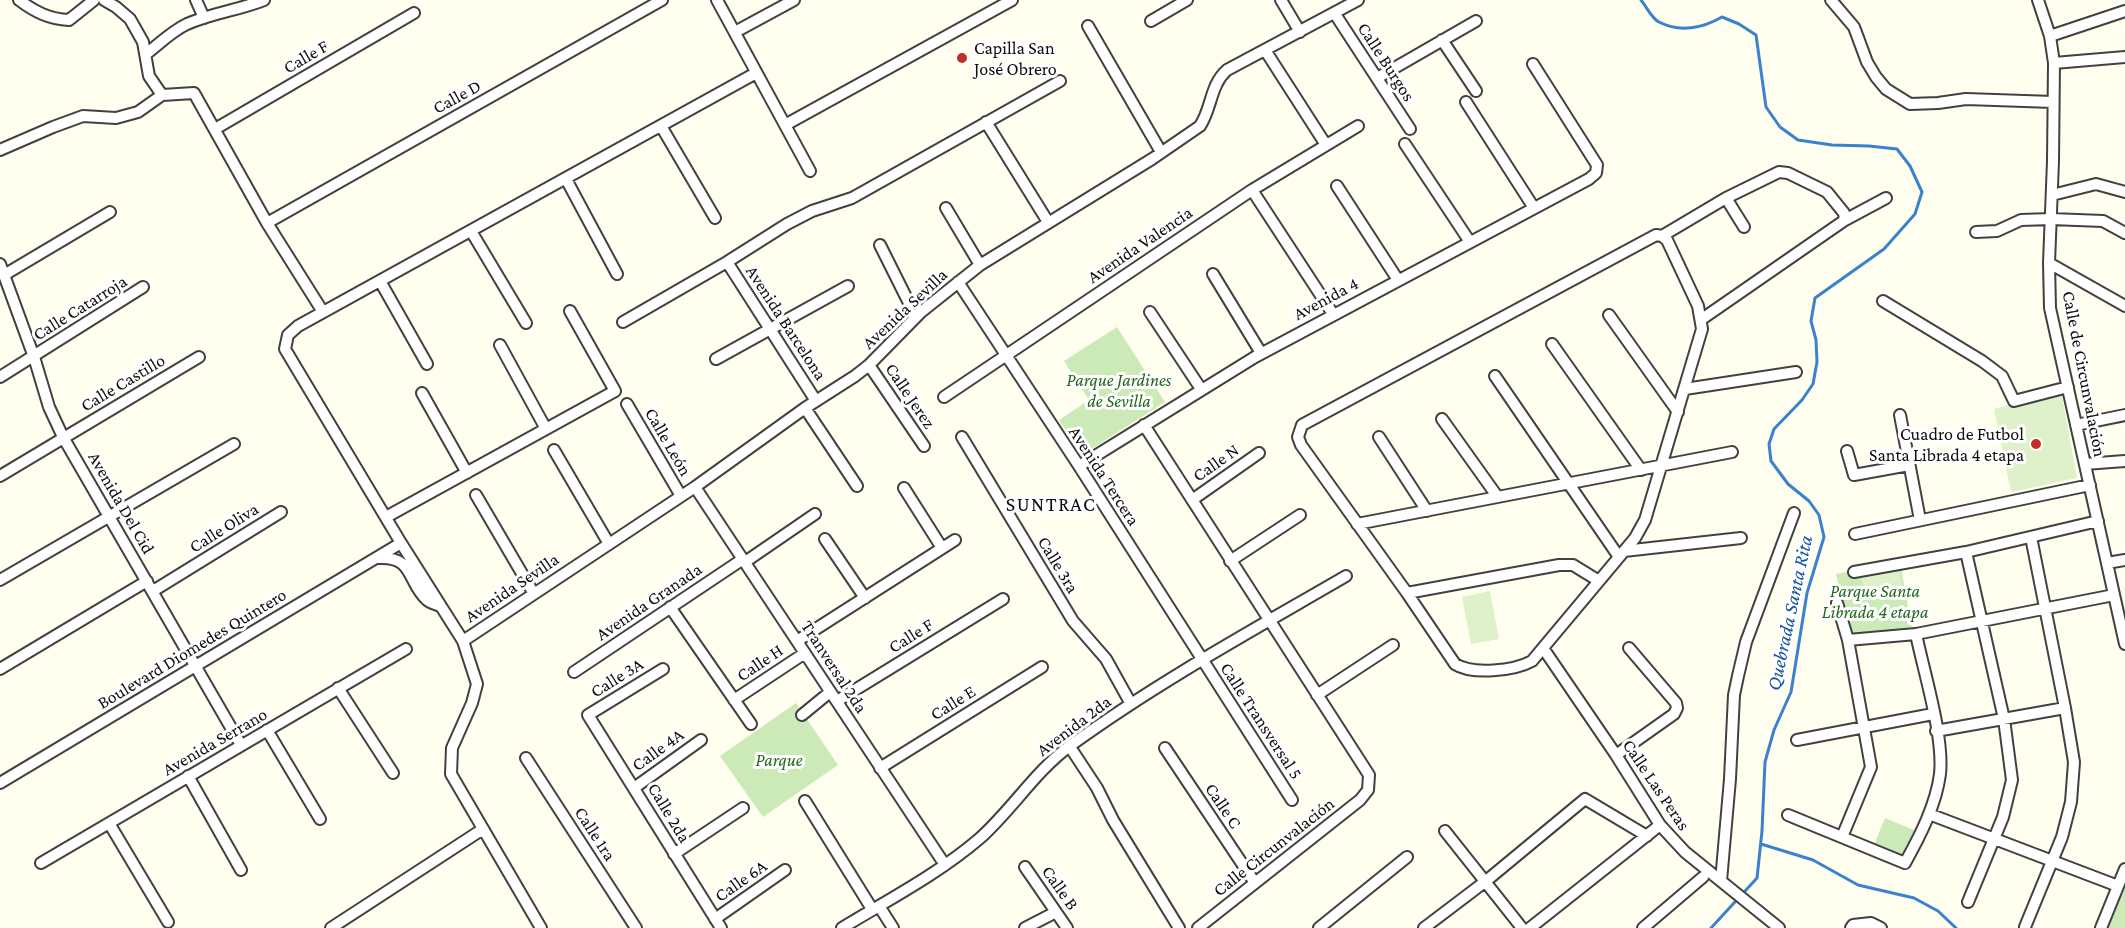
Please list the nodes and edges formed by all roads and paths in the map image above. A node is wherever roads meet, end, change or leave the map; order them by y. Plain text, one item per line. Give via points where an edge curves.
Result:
1 (19, 0) edge
2 (94, 0) edge
3 (104, 0) edge
4 (196, 0) edge
5 (264, 0) edge
6 (662, 0) edge
7 (717, 0) edge
8 (794, 0) edge
9 (1012, 0) edge
10 (1187, 0) edge
11 (1281, 0) edge
12 (1358, 0) edge
13 (1831, 0) edge
14 (2038, 0) edge
15 (2118, 0) edge
16 (2123, 12) edge
17 (414, 13) dead end
18 (1335, 14) junction
19 (204, 18) junction
20 (1151, 21) dead end
21 (1476, 21) dead end
22 (1088, 26) dead end
23 (735, 32) junction
24 (1300, 32) junction
25 (2050, 36) junction
26 (1442, 40) junction
27 (1265, 50) junction
28 (146, 54) junction
29 (2125, 57) edge
30 (2054, 63) junction
31 (1533, 64) dead end
32 (756, 73) junction
33 (1377, 78) junction
34 (1060, 81) dead end
35 (1476, 91) dead end
36 (162, 95) junction
37 (1466, 102) dead end
38 (2053, 102) junction
39 (986, 122) junction
40 (785, 125) junction
41 (661, 126) junction
42 (1358, 126) dead end
43 (215, 129) junction
44 (1410, 129) dead end
45 (1405, 144) dead end
46 (1326, 145) junction
47 (0, 150) edge
48 (1161, 152) junction
49 (810, 171) dead end
50 (566, 179) junction
51 (1337, 186) dead end
52 (1252, 190) junction
53 (2125, 192) edge
54 (2052, 195) junction
55 (1726, 198) junction
56 (1886, 198) dead end
57 (946, 208) dead end
58 (1534, 208) junction
59 (110, 212) dead end
60 (715, 218) dead end
61 (2051, 219) junction
62 (1845, 220) junction
63 (1048, 222) junction
64 (267, 223) junction
65 (1744, 228) dead end
66 (471, 231) junction
67 (1976, 232) dead end
68 (2125, 233) edge
69 (1662, 236) junction
70 (1470, 242) junction
71 (880, 245) dead end
72 (727, 262) junction
73 (2049, 263) junction
74 (980, 265) junction
75 (2, 270) edge
76 (617, 274) dead end
77 (1213, 274) dead end
78 (1398, 280) junction
79 (380, 281) junction
80 (958, 282) junction
81 (848, 286) dead end
82 (143, 287) dead end
83 (1882, 302) dead end
84 (2125, 306) edge
85 (570, 311) dead end
86 (323, 312) junction
87 (1150, 312) dead end
88 (1334, 314) junction
89 (1609, 315) dead end
90 (916, 317) junction
91 (1702, 319) junction
92 (623, 322) dead end
93 (526, 323) dead end
94 (771, 327) junction
95 (1551, 344) dead end
96 (500, 345) dead end
97 (1261, 353) junction
98 (1005, 355) junction
99 (34, 357) junction
100 (199, 357) dead end
101 (716, 359) dead end
102 (427, 364) dead end
103 (870, 365) junction
104 (1796, 372) dead end
105 (0, 376) edge
106 (1496, 376) dead end
107 (2068, 387) junction
108 (1201, 389) junction
109 (1684, 389) junction
110 (422, 393) dead end
111 (944, 397) dead end
112 (816, 401) junction
113 (627, 404) dead end
114 (805, 408) junction
115 (1677, 412) junction
116 (1900, 415) dead end
117 (2125, 415) edge
118 (1442, 419) dead end
119 (1144, 425) junction
120 (2076, 425) junction
121 (546, 429) junction
122 (63, 437) junction
123 (962, 437) dead end
124 (1379, 437) dead end
125 (234, 444) dead end
126 (924, 446) dead end
127 (554, 450) dead end
128 (1847, 451) dead end
129 (1732, 452) dead end
130 (1259, 453) dead end
131 (2125, 461) edge
132 (2085, 464) junction
133 (1662, 465) junction
134 (1909, 465) junction
135 (1078, 466) junction
136 (1641, 470) junction
137 (467, 472) junction
138 (0, 476) edge
139 (1568, 483) junction
140 (2090, 485) junction
141 (857, 486) dead end
142 (695, 487) junction
143 (904, 488) dead end
144 (476, 495) dead end
145 (681, 496) junction
146 (1497, 496) junction
147 (1191, 500) junction
148 (1427, 511) junction
149 (281, 512) dead end
150 (1794, 513) dead end
151 (815, 514) dead end
152 (1300, 515) dead end
153 (109, 517) junction
154 (386, 517) junction
155 (1920, 520) junction
156 (2098, 521) junction
157 (1357, 524) junction
158 (1855, 534) dead end
159 (2031, 537) junction
160 (1742, 538) dead end
161 (825, 539) dead end
162 (955, 540) dead end
163 (401, 543) junction
164 (609, 544) junction
165 (942, 548) junction
166 (1966, 552) junction
167 (1622, 554) junction
168 (376, 558) junction
169 (2125, 560) edge
170 (744, 561) junction
171 (1230, 561) junction
172 (2107, 563) junction
173 (1854, 572) dead end
174 (1346, 576) dead end
175 (0, 580) edge
176 (147, 581) junction
177 (1599, 581) junction
178 (153, 591) junction
179 (1407, 592) junction
180 (534, 594) junction
181 (2114, 595) junction
182 (866, 598) junction
183 (1003, 600) dead end
184 (1838, 603) dead end
185 (441, 606) junction
186 (670, 607) junction
187 (2044, 608) junction
188 (1982, 620) junction
189 (1269, 621) junction
190 (1916, 634) junction
191 (1848, 640) junction
192 (463, 641) junction
193 (797, 641) junction
194 (2125, 644) edge
195 (1393, 645) dead end
196 (1543, 648) junction
197 (1629, 648) dead end
198 (406, 649) dead end
199 (805, 653) junction
200 (1202, 660) junction
201 (1532, 661) junction
202 (1554, 664) junction
203 (196, 666) junction
204 (1042, 667) dead end
205 (0, 669) edge
206 (663, 669) dead end
207 (574, 672) dead end
208 (338, 688) junction
209 (1317, 695) junction
210 (833, 697) junction
211 (734, 700) junction
212 (1131, 704) junction
213 (2066, 708) junction
214 (1934, 714) junction
215 (588, 715) joint
216 (802, 715) dead end
217 (2004, 719) junction
218 (751, 724) dead end
219 (1864, 728) junction
220 (267, 730) junction
221 (1936, 731) junction
222 (701, 740) dead end
223 (1797, 740) dead end
224 (241, 745) junction
225 (1070, 747) junction
226 (1165, 748) dead end
227 (1616, 755) junction
228 (526, 758) dead end
229 (880, 768) junction
230 (393, 774) dead end
231 (188, 776) junction
232 (0, 783) edge
233 (634, 788) junction
234 (1292, 800) dead end
235 (805, 801) dead end
236 (743, 808) dead end
237 (1929, 814) junction
238 (1788, 815) dead end
239 (320, 819) dead end
240 (109, 823) junction
241 (1659, 825) junction
242 (483, 829) junction
243 (1445, 831) dead end
244 (1647, 836) junction
245 (1842, 837) junction
246 (1995, 839) junction
247 (674, 854) junction
248 (1407, 857) dead end
249 (2053, 861) junction
250 (41, 863) dead end
251 (945, 865) junction
252 (1025, 867) dead end
253 (2125, 869) edge
254 (241, 870) dead end
255 (785, 870) dead end
256 (1703, 878) dead end
257 (1486, 881) junction
258 (1255, 883) junction
259 (1723, 883) junction
260 (2118, 886) junction
261 (1968, 902) dead end
262 (875, 908) junction
263 (1056, 912) junction
264 (168, 922) dead end
265 (718, 923) edge
266 (2025, 927) edge
267 (331, 928) edge
268 (541, 928) edge
269 (636, 928) edge
270 (842, 928) edge
271 (893, 928) edge
272 (1025, 928) edge
273 (1067, 928) edge
274 (1179, 928) edge
275 (1198, 928) edge
276 (1319, 928) edge
277 (1424, 928) edge
278 (1522, 928) edge
279 (1530, 928) edge
280 (1643, 928) edge
281 (1779, 928) edge
282 (1851, 928) edge
283 (1881, 928) edge
284 (2102, 928) edge

1 - 2 street via 40,14 69,20
3 - 28 street via 130,19
4 - 19 street
5 - 19 street
6 - 64 street, Calle D
7 - 23 street
8 - 23 street
9 - 40 street
10 - 20 street
11 - 24 street
12 - 18 street, Avenida Sevilla
13 - 38 street via 1854,27 1876,77 1886,89 1910,104 1966,99
14 - 25 street, Calle de Circunvalación
15 - 16 street
16 - 25 street
17 - 43 street, Calle F
18 - 24 street, Avenida Sevilla
18 - 33 street, Calle Burgos
19 - 28 street via 179,28
21 - 26 street
22 - 48 street
23 - 32 street
24 - 27 street, Avenida Sevilla
25 - 30 street, Calle de Circunvalación
26 - 33 street
26 - 35 street
27 - 46 street
27 - 48 street, Avenida Sevilla via 1227,70 1219,78 1200,126
28 - 36 street via 149,76
29 - 30 street
30 - 38 street, Calle de Circunvalación
31 - 58 street, Avenida 4 via 1597,165 1596,173 1589,179
32 - 40 street
32 - 41 street
33 - 44 street, Calle Burgos
34 - 39 street
36 - 43 street via 194,93
36 - 47 street via 138,112 116,118 83,116
37 - 58 street
38 - 54 street, Calle de Circunvalación
39 - 63 street
39 - 72 street via 852,198 787,224
40 - 49 street
41 - 50 street
41 - 60 street
42 - 46 street, Avenida Valencia
43 - 64 street
45 - 70 street
46 - 52 street, Avenida Valencia
48 - 63 street, Avenida Sevilla
50 - 66 street
50 - 76 street
51 - 78 street
52 - 88 street
52 - 98 street, Avenida Valencia
53 - 54 street via 2096,184
54 - 61 street, Calle de Circunvalación
55 - 62 street via 1772,175 1788,173 1827,192
55 - 65 street
55 - 69 street
56 - 62 street
57 - 74 street
58 - 70 street, Avenida 4
59 - 75 street
61 - 67 street via 2021,220 1997,231
61 - 68 street via 2103,221
61 - 73 street, Calle de Circunvalación
62 - 91 street
63 - 74 street, Avenida Sevilla
64 - 86 street
66 - 79 street
66 - 93 street
69 - 91 street
69 - 157 street via 1656,235 1302,425 1300,445
70 - 78 street, Avenida 4
71 - 90 street
72 - 92 street
72 - 94 street, Avenida Barcelona
73 - 84 street
73 - 107 street, Calle de Circunvalación via 2050,308
74 - 80 street, Avenida Sevilla
75 - 99 street, Avenida Del Cid
77 - 97 street
78 - 88 street, Avenida 4
79 - 86 street
79 - 102 street
80 - 90 street, Avenida Sevilla
80 - 98 street, Avenida Tercera
81 - 94 street
82 - 99 street, Calle Catarroja
83 - 107 street via 1982,361 2002,376 2014,400
85 - 121 street via 615,391
86 - 154 street via 288,335 285,349
87 - 108 street
88 - 97 street, Avenida 4
89 - 115 street
90 - 103 street, Avenida Sevilla
91 - 109 street
94 - 101 street
94 - 112 street, Avenida Barcelona
95 - 136 street
96 - 121 street
97 - 108 street, Avenida 4
98 - 111 street, Avenida Valencia
98 - 135 street, Avenida Tercera
99 - 105 street, Calle Catarroja
99 - 122 street, Avenida Del Cid
100 - 122 street, Calle Castillo
103 - 112 street, Avenida Sevilla
103 - 126 street, Calle Jerez
104 - 109 street
106 - 139 street
107 - 120 street, Calle de Circunvalación
108 - 119 street, Avenida 4
109 - 115 street
110 - 137 street
112 - 114 street, Avenida Sevilla
113 - 145 street, Calle León
114 - 141 street
114 - 142 street, Avenida Sevilla
115 - 133 street
116 - 134 street
117 - 120 street
118 - 146 street
119 - 135 street, Avenida 4
119 - 147 street
120 - 132 street, Calle de Circunvalación
121 - 137 street
122 - 138 street, Calle Castillo
122 - 153 street, Avenida Del Cid
123 - 212 street, Calle 3ra via 1073,621 1106,659
124 - 148 street
125 - 153 street
127 - 164 street
128 - 134 street via 1854,475
129 - 133 street
130 - 147 street, Calle N
131 - 132 street
132 - 140 street, Calle de Circunvalación
133 - 136 street
133 - 167 street via 1645,520
134 - 155 street
135 - 200 street, Avenida Tercera
136 - 139 street
137 - 154 street
139 - 146 street
139 - 167 street
140 - 155 street
140 - 156 street, Calle de Circunvalación
142 - 145 street, Avenida Sevilla
142 - 170 street, Tranversal 2da
143 - 165 street
144 - 180 street
145 - 164 street, Avenida Sevilla
146 - 148 street
147 - 171 street
148 - 157 street
149 - 178 street, Calle Oliva
150 - 259 street via 1753,622 1734,695
151 - 170 street, Avenida Granada
152 - 171 street
153 - 175 street
153 - 176 street, Avenida Del Cid
154 - 163 street
155 - 158 street
156 - 159 street
156 - 172 street, Calle de Circunvalación
157 - 179 street
159 - 166 street
159 - 187 street
160 - 167 street
161 - 182 street
162 - 165 street
163 - 168 street, Boulevard Diomedes Quintero
163 - 185 street
164 - 180 street, Avenida Sevilla
165 - 182 street
166 - 173 street
166 - 188 street
167 - 177 street
168 - 185 street via 398,560 427,600
168 - 203 street, Boulevard Diomedes Quintero
169 - 172 street
170 - 186 street, Avenida Granada
170 - 193 street, Tranversal 2da
171 - 189 street
172 - 181 street, Calle de Circunvalación
174 - 189 street, Avenida 2da
176 - 178 street, Avenida Del Cid
176 - 205 street
177 - 179 street via 1574,565 1559,565
177 - 196 street
178 - 203 street, Avenida Del Cid
179 - 201 street via 1462,669 1512,669
180 - 192 street, Avenida Sevilla
181 - 187 street
181 - 194 street, Calle de Circunvalación
182 - 193 street
183 - 210 street, Calle F
184 - 191 street
185 - 192 street
186 - 207 street, Avenida Granada
186 - 211 street
187 - 188 street
187 - 213 street
188 - 190 street
188 - 217 street
189 - 200 street, Avenida 2da
189 - 209 street
190 - 191 street
190 - 214 street
191 - 219 street
192 - 242 street via 477,684 452,748 451,774
193 - 199 street, Tranversal 2da
195 - 209 street
196 - 201 street
196 - 202 street, Calle Las Peras
197 - 227 street via 1677,708
198 - 208 street, Avenida Serrano
199 - 210 street, Tranversal 2da
199 - 211 street, Calle H
200 - 212 street, Avenida 2da
200 - 234 street, Calle Transversal 5
201 - 202 street
202 - 227 street, Calle Las Peras
203 - 224 street, Avenida Del Cid
203 - 232 street, Boulevard Diomedes Quintero
204 - 229 street, Calle E
206 - 215 street, Calle 3A
208 - 220 street, Avenida Serrano
208 - 230 street
209 - 258 street, Calle Circunvalación via 1369,774 1368,790
210 - 216 street, Calle F
210 - 229 street, Tranversal 2da
211 - 218 street
212 - 225 street, Avenida 2da
213 - 217 street
213 - 249 street via 2074,762 2071,802
214 - 219 street
214 - 221 street
215 - 233 street, Calle 2da
217 - 221 street
217 - 246 street via 2012,780
219 - 223 street
219 - 245 street via 1871,767
220 - 224 street, Avenida Serrano
220 - 239 street
221 - 237 street via 1940,773
222 - 233 street, Calle 4A
224 - 231 street, Avenida Serrano
225 - 251 street, Avenida 2da via 1045,768 996,823
225 - 274 street
226 - 258 street, Calle C
227 - 241 street, Calle Las Peras
228 - 269 street, Calle 1ra
229 - 251 street, Tranversal 2da
231 - 240 street, Avenida Serrano
231 - 254 street
233 - 247 street, Calle 2da
235 - 262 street
236 - 247 street
237 - 245 street via 1905,863
237 - 246 street
238 - 245 street
240 - 250 street, Avenida Serrano
240 - 264 street
241 - 244 street
241 - 259 street, Calle Las Peras
242 - 267 street
242 - 268 street
243 - 257 street
244 - 257 street via 1585,799
244 - 279 street
246 - 249 street
246 - 261 street
247 - 265 street, Calle 2da
248 - 276 street
249 - 260 street
249 - 266 street
251 - 262 street, Avenida 2da
252 - 263 street, Calle B
253 - 260 street
255 - 265 street, Calle 6A
256 - 280 street
257 - 277 street
257 - 278 street
258 - 275 street, Calle Circunvalación
259 - 281 street, Calle Las Peras
260 - 284 street
262 - 270 street, Avenida 2da
262 - 271 street
263 - 272 street
263 - 273 street, Calle B
282 - 283 street via 1871,923

